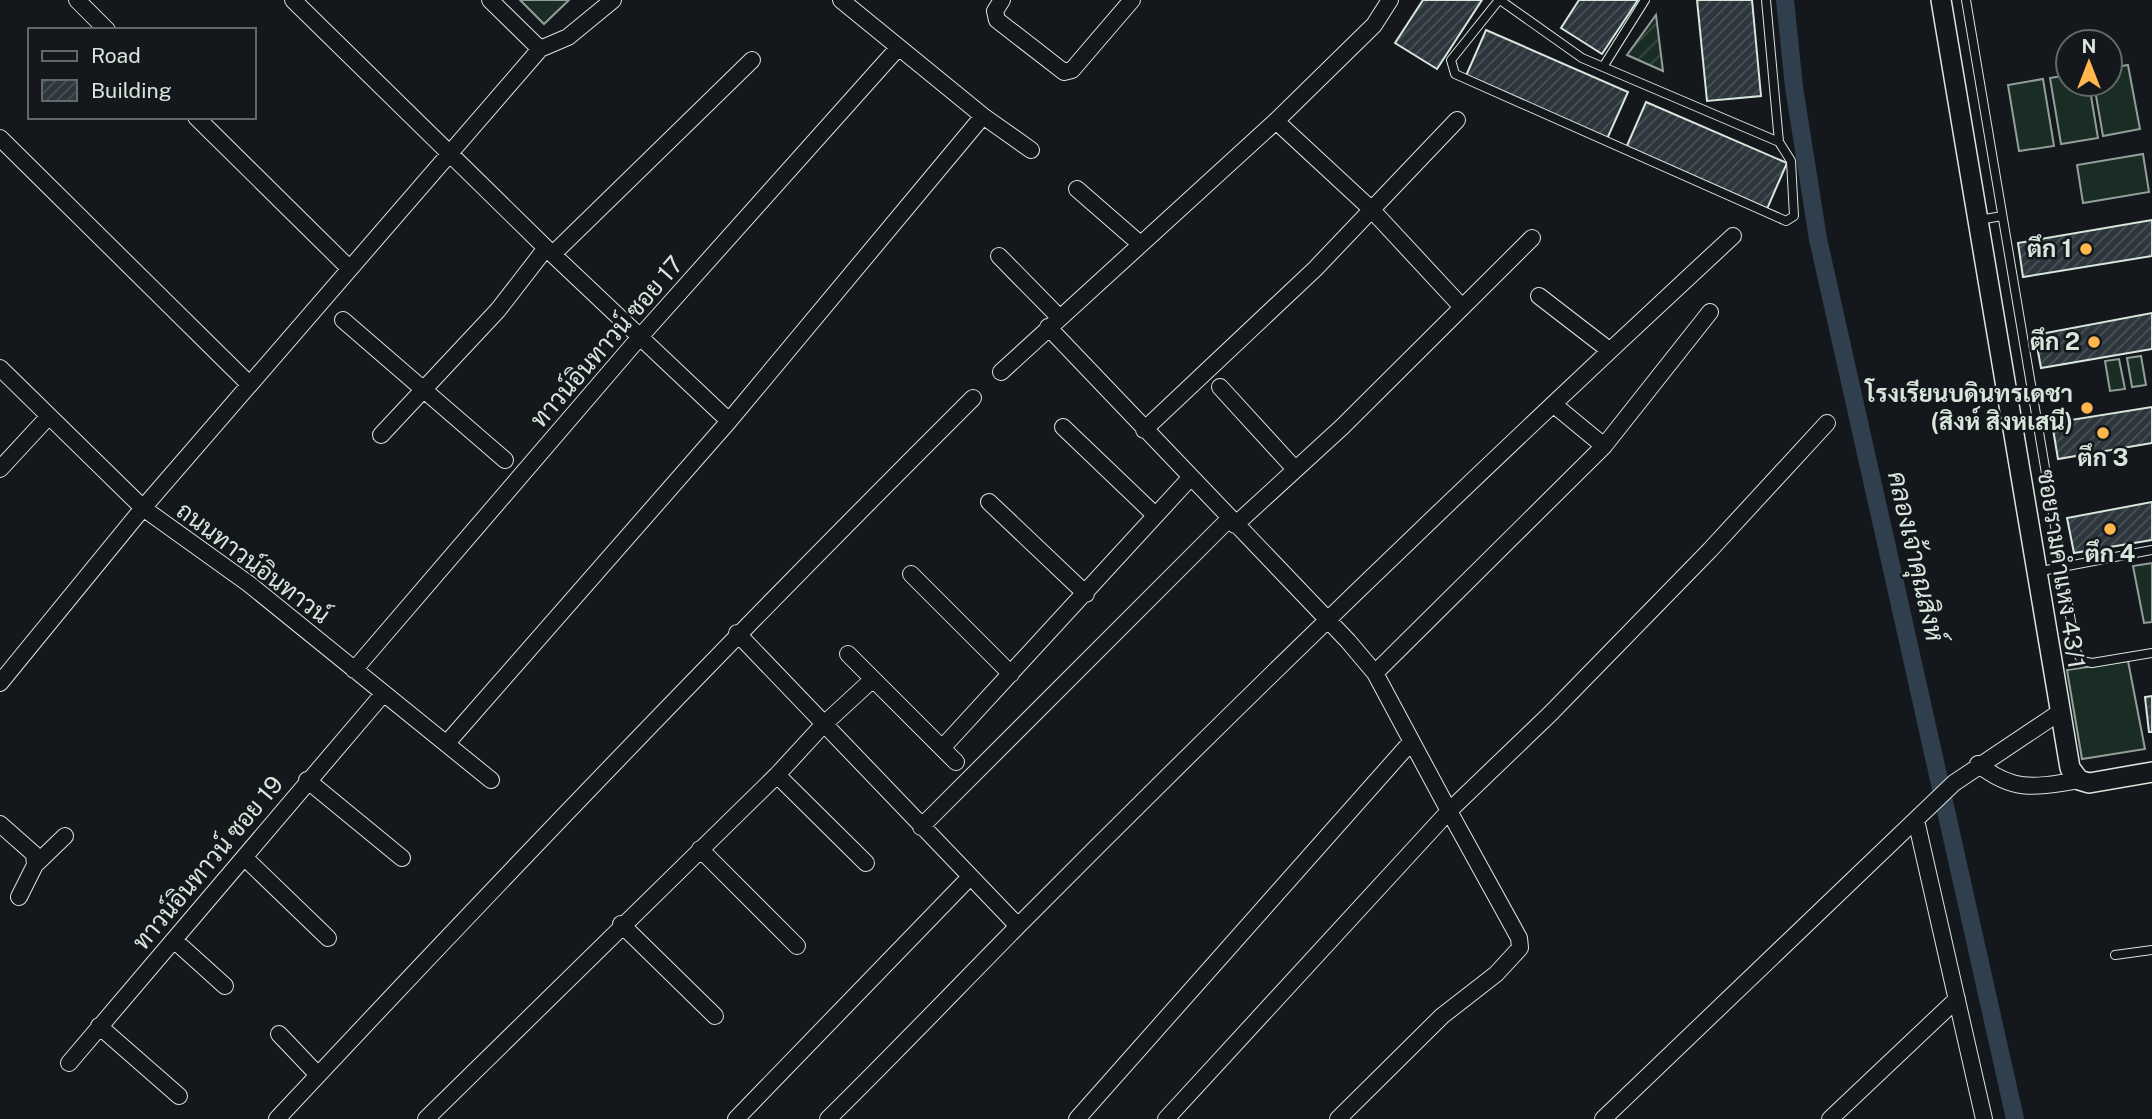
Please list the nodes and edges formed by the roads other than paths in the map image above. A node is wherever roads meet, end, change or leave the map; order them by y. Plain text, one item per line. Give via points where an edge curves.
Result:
1 (77, 0) edge
2 (293, 0) edge
3 (491, 0) edge
4 (613, 0) edge
5 (841, 0) edge
6 (1002, 0) edge
7 (1132, 0) edge
8 (1390, 0) edge
9 (1499, 0) edge
10 (1645, 0) edge
11 (1766, 0) edge
12 (1941, 0) edge
13 (1966, 0) edge
14 (105, 28) edge
15 (898, 48) junction
16 (540, 49) junction
17 (752, 60) dead end
18 (1603, 67) junction
19 (983, 116) junction
20 (198, 119) edge
21 (1457, 120) dead end
22 (1276, 121) junction
23 (0, 138) edge
24 (1779, 142) junction
25 (1031, 150) dead end
26 (448, 153) junction
27 (1077, 189) dead end
28 (1371, 209) junction
29 (2002, 216) junction
30 (1979, 220) junction
31 (1733, 236) dead end
32 (1532, 238) dead end
33 (1139, 243) junction
34 (549, 251) junction
35 (999, 256) dead end
36 (349, 268) junction
37 (1539, 296) dead end
38 (1462, 307) junction
39 (1710, 312) dead end
40 (343, 320) dead end
41 (1053, 322) junction
42 (639, 338) junction
43 (1609, 350) junction
44 (0, 368) edge
45 (1001, 372) dead end
46 (249, 384) junction
47 (1220, 387) dead end
48 (425, 389) junction
49 (973, 398) dead end
50 (1553, 404) junction
51 (49, 415) junction
52 (729, 421) junction
53 (1827, 423) dead end
54 (1063, 428) dead end
55 (1144, 430) junction
56 (381, 435) dead end
57 (1604, 446) junction
58 (505, 460) dead end
59 (0, 469) edge
60 (1295, 469) junction
61 (1191, 477) junction
62 (989, 502) dead end
63 (143, 508) junction
64 (1154, 514) junction
65 (1232, 522) junction
66 (2152, 550) edge
67 (2062, 568) junction
68 (2036, 572) junction
69 (911, 575) dead end
70 (1086, 594) junction
71 (1328, 621) junction
72 (737, 633) junction
73 (2152, 653) edge
74 (848, 654) dead end
75 (354, 670) junction
76 (1375, 673) junction
77 (1010, 674) junction
78 (873, 679) junction
79 (0, 683) edge
80 (383, 694) junction
81 (2060, 712) junction
82 (823, 725) junction
83 (1411, 742) junction
84 (447, 743) junction
85 (943, 747) junction
86 (956, 762) dead end
87 (1978, 764) junction
88 (2152, 772) edge
89 (777, 775) junction
90 (307, 780) junction
91 (491, 780) dead end
92 (2079, 780) junction
93 (1449, 811) junction
94 (1916, 820) junction
95 (0, 824) edge
96 (921, 827) junction
97 (65, 836) dead end
98 (700, 849) junction
99 (245, 858) junction
100 (402, 858) dead end
101 (866, 863) dead end
102 (35, 865) junction
103 (970, 877) junction
104 (19, 897) dead end
105 (621, 924) junction
106 (1018, 926) junction
107 (328, 938) dead end
108 (174, 940) junction
109 (797, 946) dead end
110 (2152, 950) edge
111 (2115, 956) dead end
112 (225, 986) dead end
113 (1957, 999) junction
114 (715, 1016) dead end
115 (99, 1026) junction
116 (279, 1034) dead end
117 (69, 1063) dead end
118 (318, 1075) junction
119 (179, 1096) dead end
120 (277, 1119) edge
121 (426, 1119) edge
122 (736, 1119) edge
123 (828, 1119) edge
124 (1077, 1119) edge
125 (1166, 1119) edge
126 (1338, 1119) edge
127 (1603, 1119) edge
128 (1830, 1119) edge
129 (1984, 1119) edge

1 - 14 street
2 - 26 street
3 - 16 street
4 - 16 street via 568,37
5 - 15 street
6 - 7 street via 995,11 997,20 1058,69 1072,70
8 - 22 street via 1374,25
9 - 18 lane via 1582,58
9 - 24 lane via 1451,60 1455,74 1786,221 1794,216 1791,162
10 - 18 lane
11 - 24 lane
12 - 30 street, ซอยรามคำแหง 43/1
13 - 29 lane
15 - 19 street
15 - 42 street, ทาวน์อินทาวน์ ซอย 17
16 - 26 street
17 - 34 street
18 - 24 lane
19 - 25 street
19 - 52 street
20 - 36 street
21 - 28 street
22 - 28 street
22 - 33 street
23 - 46 street
26 - 34 street
26 - 36 street
27 - 33 street
28 - 38 street
28 - 55 street via 1315,269
29 - 30 lane
29 - 67 lane
30 - 68 street, ซอยรามคำแหง 43/1
31 - 43 street
32 - 38 street
33 - 41 street
34 - 42 street
34 - 48 street
35 - 41 street
36 - 46 street
37 - 43 street
38 - 60 street
39 - 57 street
40 - 48 street
41 - 45 street
41 - 55 street
42 - 52 street
42 - 75 street, ทาวน์อินทาวน์ ซอย 17
43 - 50 street
44 - 51 street, ถนนทาวน์อินทาวน์
46 - 63 street
47 - 60 street
48 - 56 street
48 - 58 street
49 - 72 street
50 - 57 street
50 - 71 street
51 - 59 street
51 - 63 street, ถนนทาวน์อินทาวน์
52 - 84 street
53 - 93 street via 1560,705
54 - 64 street
55 - 61 street
57 - 76 street
60 - 65 street
61 - 64 street
61 - 65 street
62 - 70 street
63 - 75 street, ถนนทาวน์อินทาวน์ via 249,584
63 - 79 street
64 - 70 street
65 - 71 street
65 - 96 street
66 - 67 lane
67 - 68 lane
67 - 73 lane via 2076,651 2082,661
68 - 81 street, ซอยรามคำแหง 43/1
69 - 77 street
70 - 77 street
71 - 76 street
71 - 106 street
72 - 82 street
72 - 118 street
74 - 78 street
75 - 80 street, ถนนทาวน์อินทาวน์
76 - 83 street
77 - 85 street
78 - 82 street
78 - 85 street
80 - 84 street, ถนนทาวน์อินทาวน์
80 - 90 street, ทาวน์อินทาวน์ ซอย 19
81 - 87 street
81 - 92 street, ซอยรามคำแหง 43/1 via 2070,768
82 - 89 street
82 - 96 street
83 - 93 street
83 - 124 street
84 - 91 street, ถนนทาวน์อินทาวน์
85 - 86 street
87 - 92 street via 2006,783 2025,787
87 - 94 street
88 - 92 street via 2104,782
89 - 98 street
89 - 101 street
90 - 99 street, ทาวน์อินทาวน์ ซอย 19
90 - 100 street
93 - 125 street
93 - 126 street via 1520,947
94 - 113 street
94 - 127 street
95 - 102 street via 34,853
96 - 103 street
97 - 102 street
98 - 105 street
98 - 109 street
99 - 107 street
99 - 108 street, ทาวน์อินทาวน์ ซอย 19
102 - 104 street
103 - 106 street
103 - 122 street
105 - 114 street
105 - 121 street
106 - 123 street
108 - 112 street
108 - 115 street, ทาวน์อินทาวน์ ซอย 19
110 - 111 lane
113 - 128 street
113 - 129 street
115 - 117 street, ทาวน์อินทาวน์ ซอย 19
115 - 119 street
116 - 118 street
118 - 120 street

